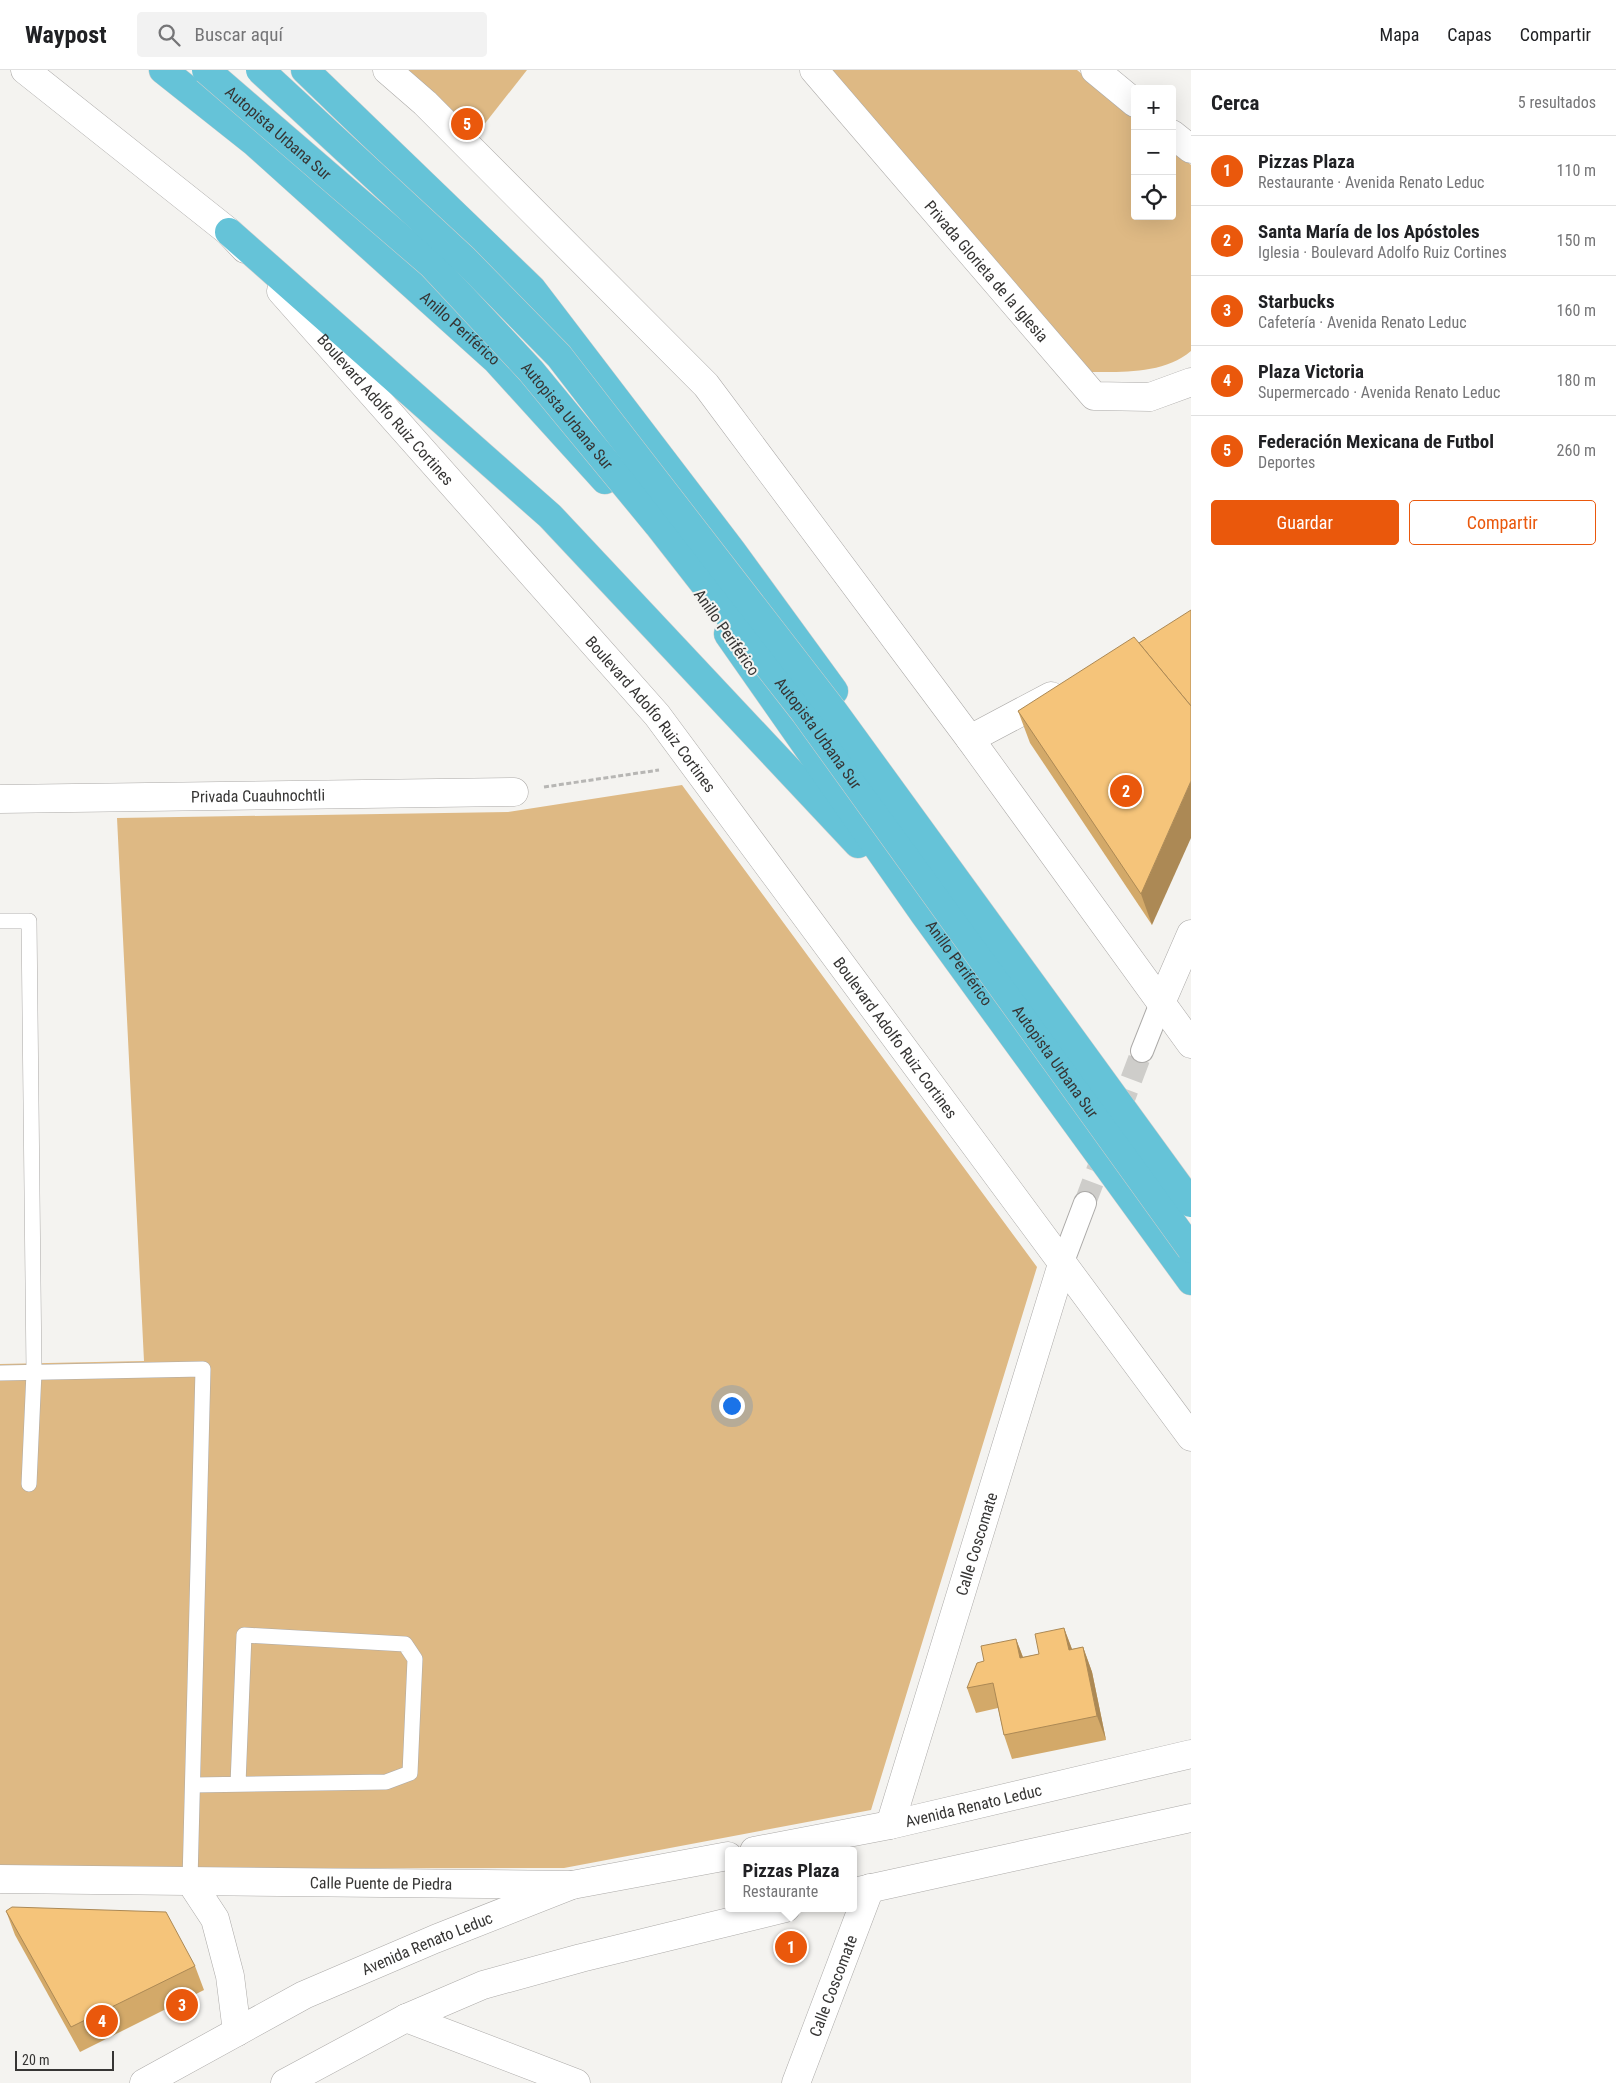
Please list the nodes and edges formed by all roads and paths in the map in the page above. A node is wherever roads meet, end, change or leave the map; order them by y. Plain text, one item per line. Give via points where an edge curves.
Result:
1 (25, 70) edge
2 (163, 70) edge
3 (206, 70) edge
4 (260, 70) edge
5 (305, 70) edge
6 (328, 70) edge
7 (388, 70) edge
8 (814, 70) edge
9 (1095, 70) edge
10 (1131, 100) edge
11 (1176, 137) edge
12 (1191, 149) edge
13 (229, 232) junction
14 (532, 289) junction
15 (1191, 382) edge
16 (1072, 684) edge
17 (970, 739) junction
18 (694, 764) junction
19 (514, 792) joint
20 (0, 799) edge
21 (924, 914) junction
22 (0, 920) edge
23 (1191, 934) edge
24 (1161, 1003) junction
25 (1191, 1044) edge
26 (1142, 1051) tunnel mouth
27 (1191, 1181) edge
28 (1085, 1203) tunnel mouth
29 (1191, 1203) edge
30 (1191, 1248) edge
31 (1062, 1264) junction
32 (1191, 1281) edge
33 (34, 1372) junction
34 (0, 1373) edge
35 (1191, 1437) edge
36 (29, 1484) dead end
37 (1191, 1754) edge
38 (238, 1784) junction
39 (193, 1785) junction
40 (1191, 1818) edge
41 (890, 1825) junction
42 (775, 1847) edge
43 (725, 1857) edge
44 (0, 1878) edge
45 (190, 1881) junction
46 (572, 1885) junction
47 (862, 1890) edge
48 (857, 1905) edge
49 (770, 1912) edge
50 (854, 1912) edge
51 (406, 2018) junction
52 (237, 2032) junction
53 (144, 2083) edge
54 (285, 2083) edge
55 (576, 2083) edge
56 (796, 2083) edge

1 - 13 street, Boulevard Adolfo Ruiz Cortines
2 - 21 highway, Anillo Periférico via 255,143 496,360 663,543
3 - 30 highway, Autopista Urbana Sur, bridge via 432,265 537,379 658,525 805,713
4 - 29 highway, Autopista Urbana Sur, bridge via 464,259 559,356 832,709
5 - 14 highway
6 - 14 highway via 400,153
7 - 17 street via 425,103 706,385
8 - 15 street, Privada Glorieta de la Iglesia via 1094,396 1150,397
9 - 10 street
11 - 12 street
13 - 18 street, Boulevard Adolfo Ruiz Cortines via 650,707
13 - 21 highway via 550,516
14 - 27 highway via 732,551
16 - 17 street
17 - 24 street
18 - 19 path
18 - 31 street, Boulevard Adolfo Ruiz Cortines
19 - 20 street, Privada Cuauhnochtli
21 - 32 highway, Anillo Periférico
22 - 33 lane via 29,920
23 - 24 street
24 - 25 street
24 - 26 street
28 - 31 street
31 - 35 street, Boulevard Adolfo Ruiz Cortines
31 - 41 street, Calle Coscomate
33 - 34 lane
33 - 36 lane
33 - 39 lane via 203,1369
37 - 41 street, Avenida Renato Leduc
38 - 38 lane via 244,1635 405,1644 415,1659 410,1773 386,1782
38 - 39 lane
39 - 45 lane
40 - 47 street
41 - 42 street, Avenida Renato Leduc
43 - 46 street, Avenida Renato Leduc
44 - 45 street, Calle Puente de Piedra
45 - 46 street, Calle Puente de Piedra
45 - 52 street via 215,1919 230,1976
46 - 52 street, Avenida Renato Leduc via 304,1995
47 - 48 street, Calle Coscomate
49 - 51 street via 483,1985
50 - 56 street, Calle Coscomate
51 - 54 street
51 - 55 street
52 - 53 street, Avenida Renato Leduc

